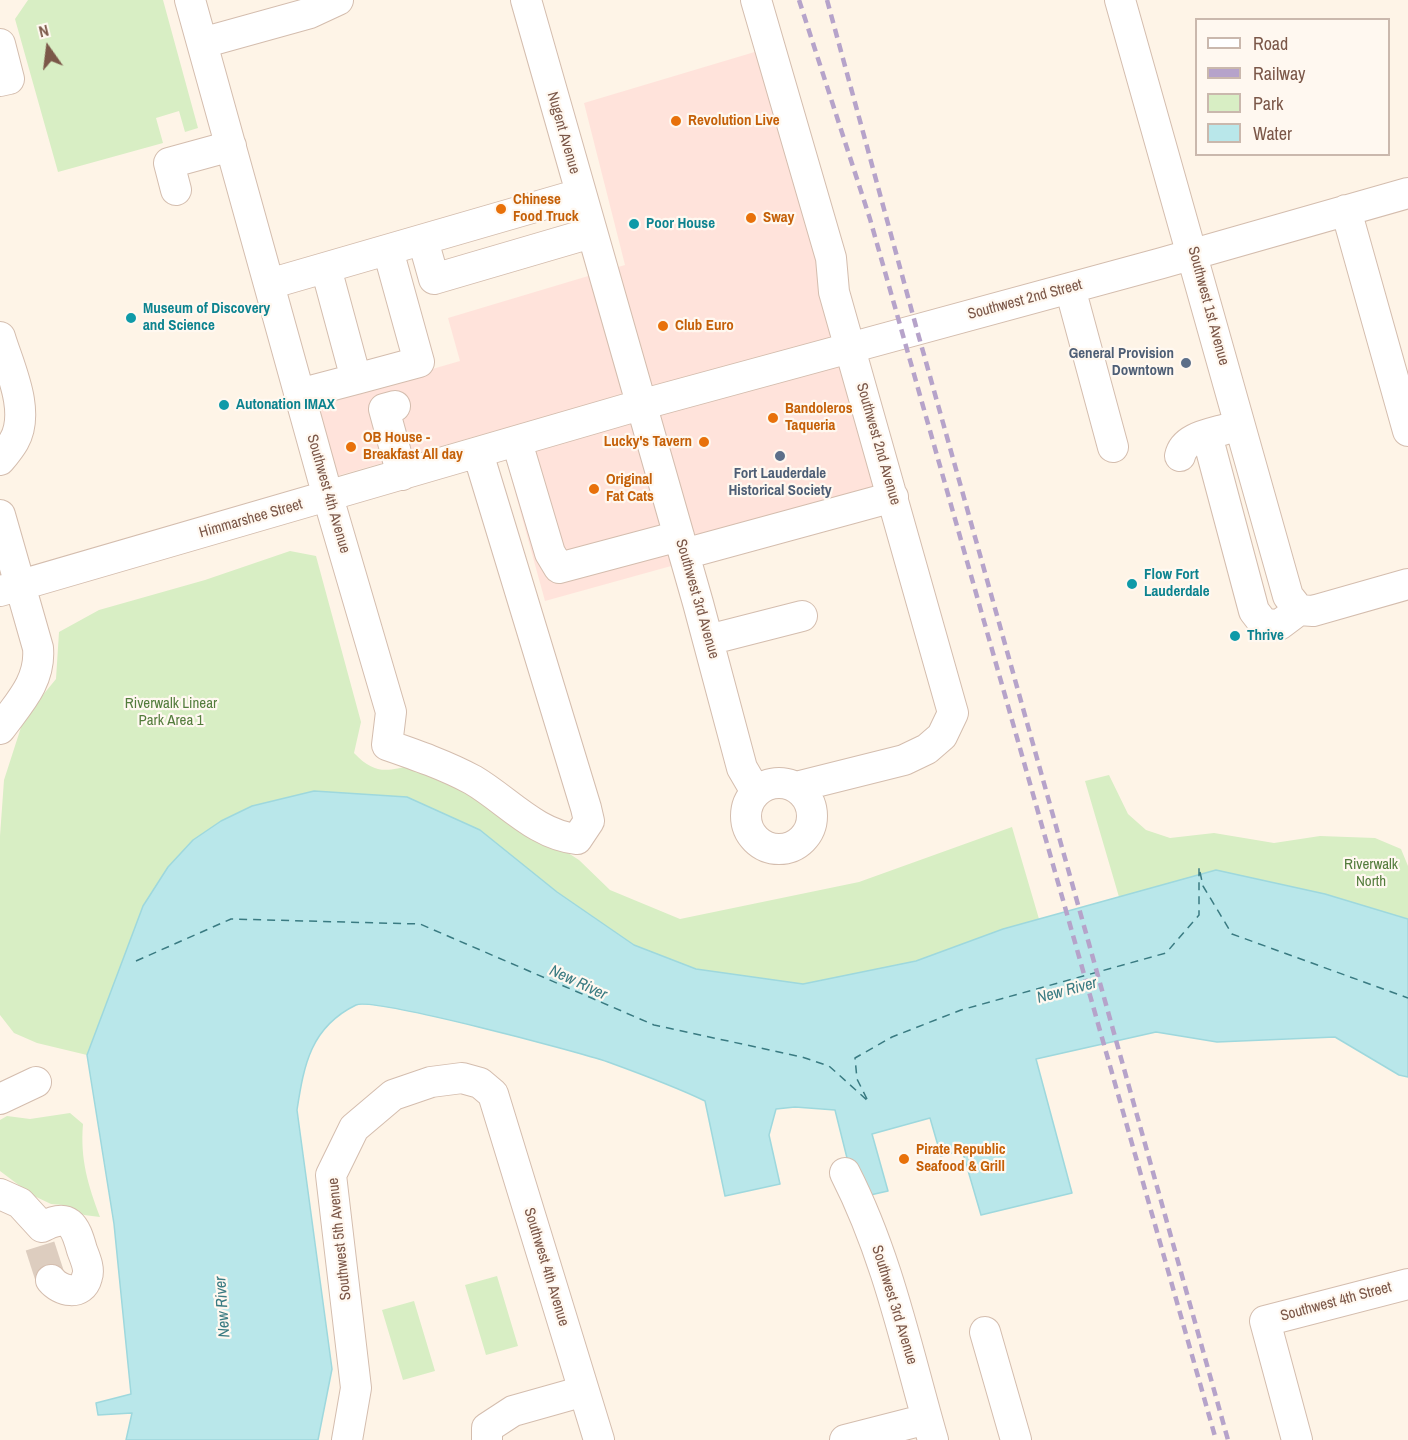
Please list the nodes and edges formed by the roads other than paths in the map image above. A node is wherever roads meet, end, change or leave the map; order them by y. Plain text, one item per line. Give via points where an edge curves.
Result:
1 (190, 0) edge
2 (338, 0) edge
3 (526, 0) edge
4 (756, 0) edge
5 (1120, 0) edge
6 (202, 43) junction
7 (0, 44) edge
8 (0, 81) edge
9 (231, 146) junction
10 (176, 190) dead end
11 (1408, 192) edge
12 (580, 194) junction
13 (1346, 210) junction
14 (591, 233) junction
15 (423, 240) junction
16 (388, 250) junction
17 (1193, 254) junction
18 (326, 268) junction
19 (269, 284) junction
20 (1070, 288) junction
21 (0, 337) edge
22 (851, 348) junction
23 (356, 379) junction
24 (299, 394) junction
25 (640, 405) junction
26 (395, 406) dead end
27 (1241, 426) junction
28 (1408, 431) edge
29 (1207, 435) junction
30 (517, 442) junction
31 (1113, 447) dead end
32 (478, 453) junction
33 (1180, 456) dead end
34 (0, 460) edge
35 (402, 475) junction
36 (328, 497) junction
37 (893, 497) junction
38 (0, 515) edge
39 (681, 545) junction
40 (1408, 584) edge
41 (10, 589) edge
42 (1299, 610) junction
43 (802, 616) dead end
44 (708, 640) junction
45 (0, 729) edge
46 (796, 787) junction
47 (756, 792) junction
48 (36, 1082) dead end
49 (493, 1094) joint
50 (0, 1099) edge
51 (845, 1173) dead end
52 (0, 1194) edge
53 (51, 1280) dead end
54 (1408, 1284) edge
55 (985, 1332) dead end
56 (584, 1391) junction
57 (930, 1430) edge
58 (347, 1440) edge
59 (487, 1440) edge
60 (599, 1440) edge
61 (845, 1440) edge
62 (1016, 1440) edge
63 (1297, 1440) edge

1 - 6 street, Southwest 4th Avenue
2 - 6 street via 310,13
3 - 12 street, Nugent Avenue
4 - 22 street, Southwest 2nd Avenue via 831,258 834,292
5 - 17 street, Southwest 1st Avenue
6 - 9 street, Southwest 4th Avenue
7 - 8 street via 9,79
9 - 10 street via 169,163
9 - 19 street, Southwest 4th Avenue
11 - 13 street, Southwest 2nd Street
12 - 14 street, Nugent Avenue
12 - 15 street
13 - 17 street, Southwest 2nd Street
13 - 28 street
14 - 15 street via 434,279
14 - 25 street, Nugent Avenue
15 - 16 street
16 - 18 street
16 - 23 street via 419,362
17 - 20 street, Southwest 2nd Street
17 - 27 street, Southwest 1st Avenue
18 - 19 street
18 - 23 street
19 - 24 street, Southwest 4th Avenue
20 - 22 street, Southwest 2nd Street
20 - 31 street
21 - 34 street via 21,421 14,441
22 - 25 street, Southwest 2nd Street
22 - 37 street, Southwest 2nd Avenue
23 - 24 street
24 - 36 street, Southwest 4th Avenue
25 - 30 street, Himmarshee Street
25 - 39 street, Southwest 3rd Avenue
26 - 35 street via 384,409
27 - 29 street
27 - 42 street, Southwest 1st Avenue via 1288,597
29 - 33 street via 1183,446
29 - 42 street via 1254,611 1264,624 1279,625
30 - 32 street, Himmarshee Street
30 - 39 street via 550,553 559,568
32 - 35 street, Himmarshee Street
32 - 36 street, Southwest 4th Avenue via 589,821 577,839 547,832 474,781 441,764 387,745 392,712
35 - 36 street, Himmarshee Street
36 - 41 street, Himmarshee Street
37 - 39 street
37 - 46 street, Southwest 2nd Avenue via 952,713 942,736 919,753
38 - 41 street
39 - 44 street, Southwest 3rd Avenue
40 - 42 street via 1313,611
41 - 45 street via 38,648 40,665 32,685
43 - 44 street
44 - 47 street, Southwest 3rd Avenue via 742,768
46 - 47 street via 775,783
46 - 47 street via 810,803 812,825 807,835 789,848 767,847 750,833 746,811
48 - 50 street
49 - 56 street, Southwest 4th Avenue
49 - 58 street, Southwest 5th Avenue via 480,1083 462,1078 431,1082 393,1095 354,1128 332,1175 356,1388
51 - 57 street, Southwest 3rd Avenue via 863,1208 894,1298
52 - 53 street via 20,1203 41,1237 54,1220 68,1221 76,1230 88,1269 87,1279 80,1288 69,1291 57,1288
54 - 63 street, Southwest 4th Street via 1265,1321
55 - 62 street
56 - 59 street via 513,1411 487,1428
56 - 60 street, Southwest 4th Avenue
57 - 61 street

